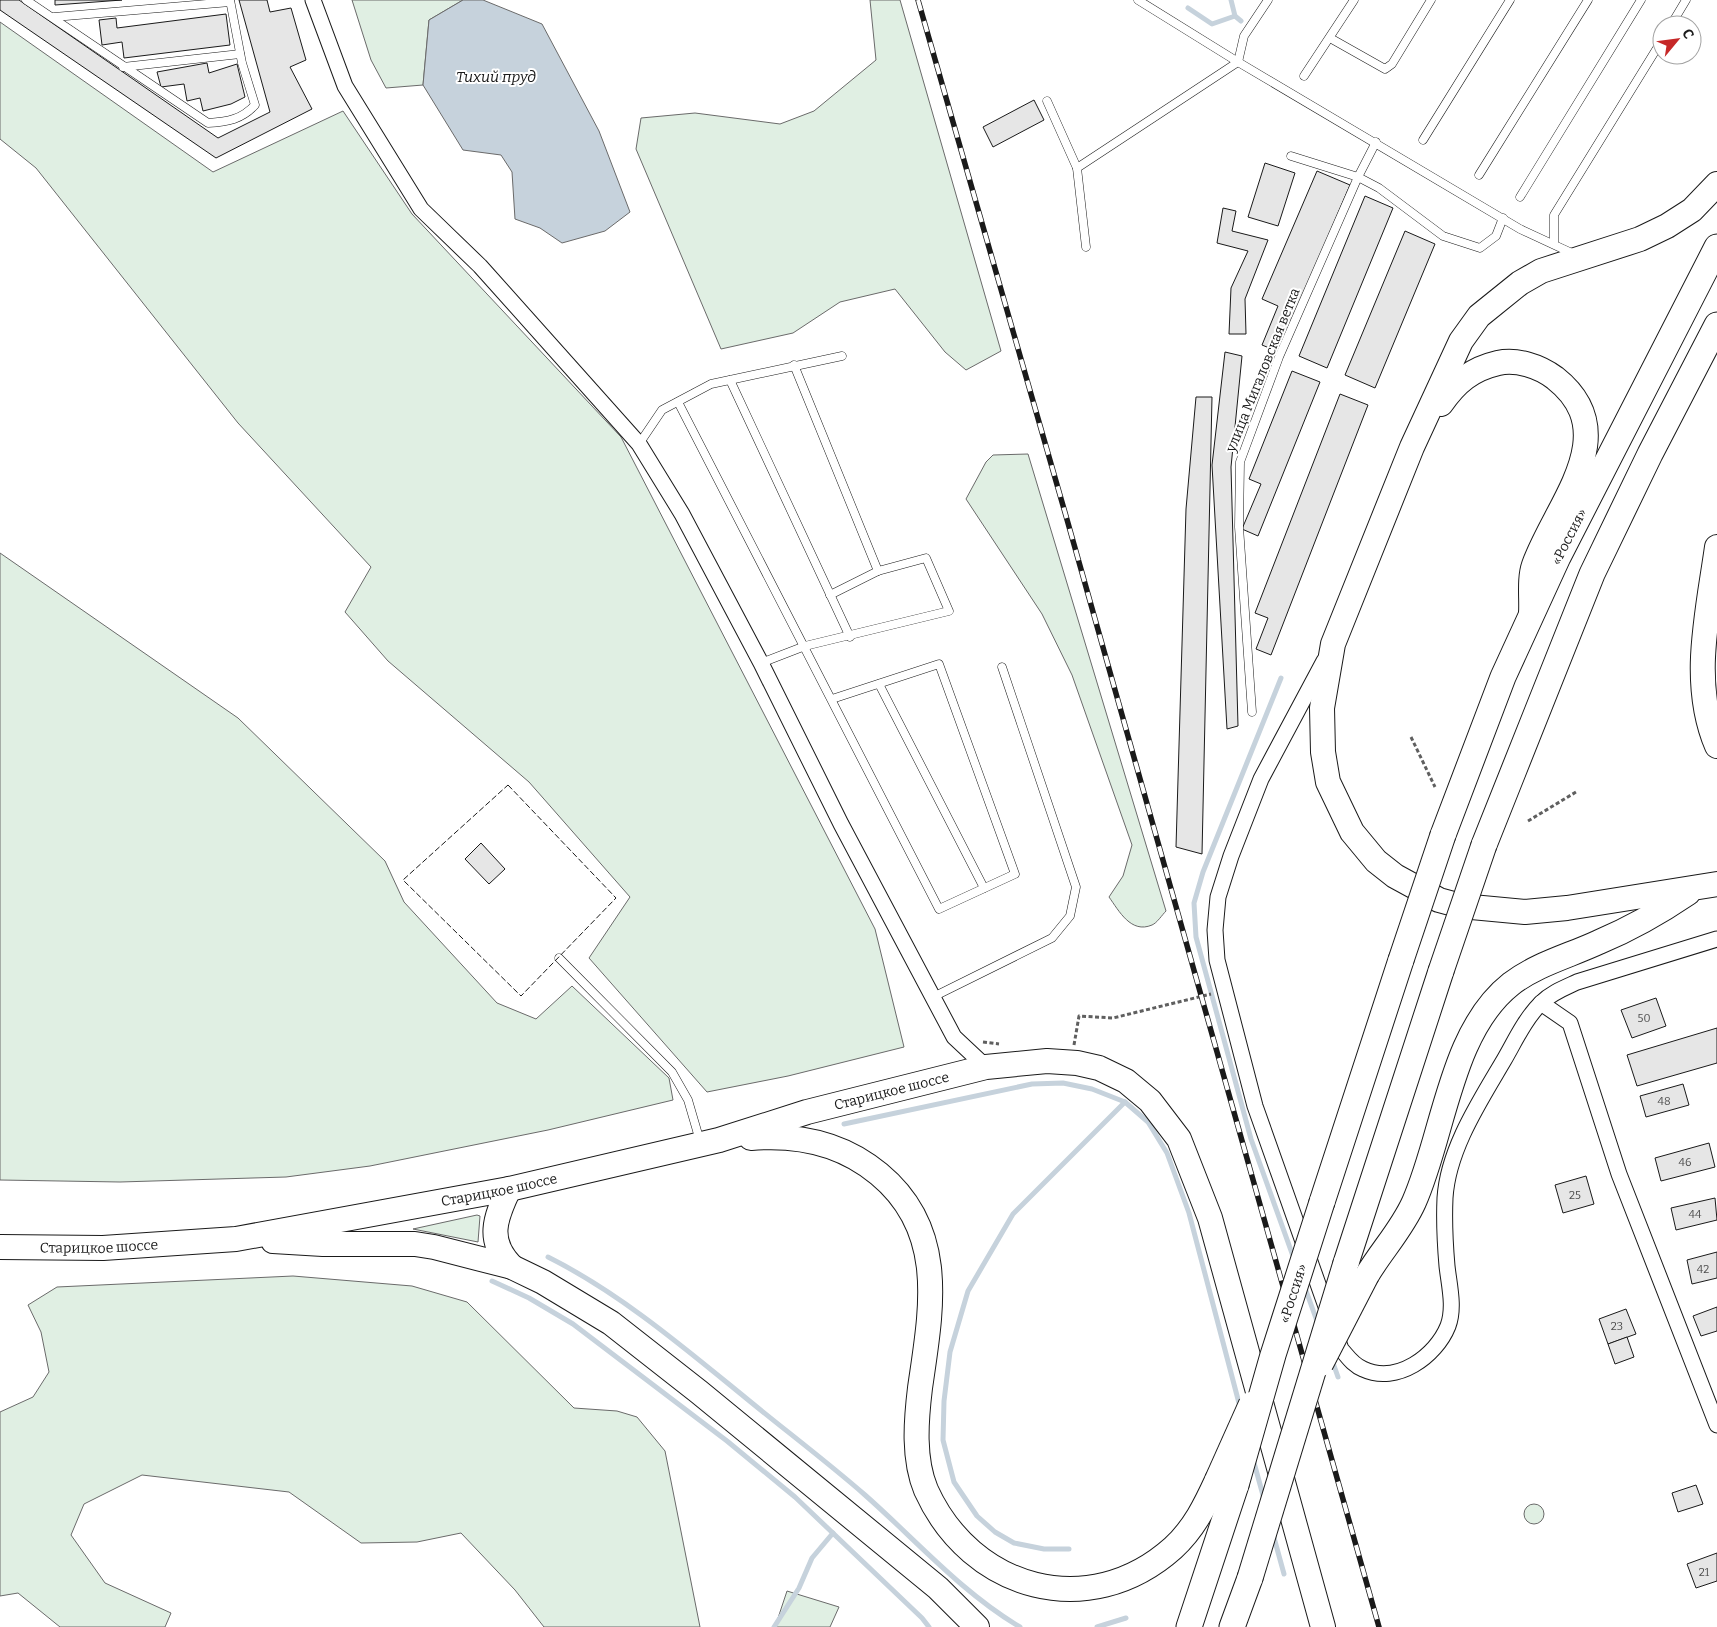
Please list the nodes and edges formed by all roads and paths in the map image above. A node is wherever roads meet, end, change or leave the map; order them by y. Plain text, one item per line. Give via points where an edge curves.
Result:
1 (26, 0) edge
2 (313, 0) edge
3 (1138, 0) edge
4 (1268, 0) edge
5 (1354, 0) edge
6 (1431, 0) edge
7 (1510, 0) edge
8 (1588, 0) edge
9 (1641, 0) edge
10 (1686, 0) edge
11 (230, 1) edge
12 (187, 3) edge
13 (1677, 15) edge
14 (54, 17) junction
15 (1330, 38) junction
16 (240, 54) junction
17 (1652, 56) edge
18 (1238, 62) junction
19 (123, 67) junction
20 (1304, 76) dead end
21 (1047, 101) dead end
22 (1423, 140) dead end
23 (1376, 142) junction
24 (1291, 156) dead end
25 (1077, 168) junction
26 (1479, 175) dead end
27 (1358, 177) junction
28 (1717, 184) edge
29 (1520, 197) dead end
30 (1502, 218) junction
31 (1554, 244) junction
32 (1086, 247) dead end
33 (1717, 248) edge
34 (1582, 258) junction
35 (1717, 325) edge
36 (842, 356) dead end
37 (794, 365) junction
38 (730, 380) junction
39 (678, 402) junction
40 (639, 444) junction
41 (1412, 447) junction
42 (1717, 546) edge
43 (878, 571) junction
44 (830, 595) junction
45 (1531, 614) junction
46 (850, 637) junction
47 (1333, 644) junction
48 (805, 646) junction
49 (761, 663) junction
50 (1002, 667) dead end
51 (879, 684) junction
52 (832, 699) junction
53 (1252, 712) dead end
54 (1411, 737) dead end
55 (1717, 746) edge
56 (1435, 787) dead end
57 (1576, 792) dead end
58 (1528, 821) dead end
59 (1717, 884) edge
60 (984, 888) junction
61 (1693, 889) junction
62 (1717, 939) edge
63 (559, 958) dead end
64 (1208, 995) dead end
65 (933, 997) junction
66 (1541, 1003) junction
67 (978, 1039) dead end
68 (1068, 1044) dead end
69 (1002, 1045) dead end
70 (1074, 1045) junction
71 (1080, 1046) dead end
72 (986, 1067) junction
73 (710, 1142) junction
74 (509, 1189) junction
75 (236, 1239) junction
76 (0, 1247) edge
77 (512, 1268) junction
78 (1306, 1392) junction
79 (1717, 1425) edge
80 (1226, 1483) junction
81 (977, 1627) edge
82 (1189, 1627) edge
83 (1232, 1627) edge
84 (1323, 1627) edge

1 - 14 lane
2 - 40 street via 345,86 421,209 480,266
3 - 18 lane
4 - 18 lane via 1244,36
5 - 15 lane
6 - 15 lane via 1392,64 1385,69
7 - 22 lane
8 - 26 lane
9 - 29 lane
10 - 13 lane
11 - 12 lane
11 - 16 lane
12 - 14 lane
14 - 19 lane
15 - 20 lane
16 - 19 lane
16 - 19 lane via 255,105 246,115 226,122 208,123
17 - 31 lane via 1554,215
18 - 23 lane
18 - 25 lane
21 - 25 lane
23 - 27 lane, улица Мигаловская ветка
23 - 30 lane
24 - 27 lane
25 - 32 lane
27 - 30 lane via 1379,188 1443,236 1480,248 1496,236
27 - 53 lane, улица Мигаловская ветка via 1279,357 1240,462 1239,527
28 - 34 main road via 1692,210 1667,226 1640,240
30 - 31 lane
31 - 34 lane
33 - 45 highway, «Россия» via 1618,437
34 - 41 main road via 1541,271 1520,282 1479,316 1461,342
35 - 78 highway, bridge via 1592,574 1484,845
36 - 37 lane
37 - 38 lane
37 - 43 lane
38 - 39 lane via 711,384
38 - 44 lane
39 - 40 lane via 662,410
39 - 48 lane
40 - 49 street via 682,514
41 - 45 main road via 1451,390 1477,369 1501,363 1526,364 1538,367 1570,391 1583,418 1585,452 1582,465 1533,566
41 - 47 main road
42 - 55 main road via 1705,635 1702,693
43 - 44 lane
43 - 46 lane via 926,558 949,611
44 - 46 lane
45 - 80 highway, «Россия», bridge via 1503,676 1443,835 1273,1355
46 - 48 lane
47 - 61 main road via 1322,708 1323,752 1328,782 1352,832 1376,861 1395,876 1439,900 1461,906 1525,912
47 - 66 street via 1261,779 1218,897 1215,930 1217,960 1255,1106 1342,1348 1351,1362 1363,1369 1386,1372 1411,1366 1430,1353 1444,1334 1451,1313 1445,1225 1449,1174 1460,1142 1489,1086
48 - 49 lane
48 - 52 lane
49 - 65 street via 841,824
50 - 65 lane via 1076,887 1070,916 1052,938
51 - 52 lane
51 - 60 lane
51 - 60 lane via 940,664 1015,874
52 - 60 lane via 939,909
54 - 56 path
57 - 58 path
59 - 61 main road
61 - 78 main road, bridge via 1620,933 1540,966 1497,996 1480,1018 1467,1046 1414,1202 1367,1275
62 - 66 street via 1577,982
63 - 73 lane via 672,1072
64 - 70 path via 1113,1018 1079,1016
65 - 72 street via 954,1037
66 - 79 street via 1570,1023 1619,1174
67 - 69 path
68 - 70 path
70 - 71 path
72 - 73 main road, Старицкое шоссе via 807,1112
72 - 84 main road, Старицкое шоссе via 1047,1061 1099,1068 1126,1082 1150,1101 1179,1139 1210,1218
73 - 74 main road, Старицкое шоссе
73 - 80 main road via 787,1137 826,1143 882,1176 910,1211 924,1240 931,1289 917,1420 919,1465 926,1488 943,1521 976,1557 1004,1574 1044,1586 1079,1588 1118,1580 1148,1566 1175,1546
74 - 75 main road, Старицкое шоссе
74 - 77 main road via 496,1217 495,1233 501,1255
75 - 76 main road, Старицкое шоссе via 103,1248
75 - 77 main road via 323,1244 415,1244 452,1250
77 - 81 main road via 576,1300 611,1323 938,1588
78 - 83 highway, bridge
80 - 82 highway, «Россия»

